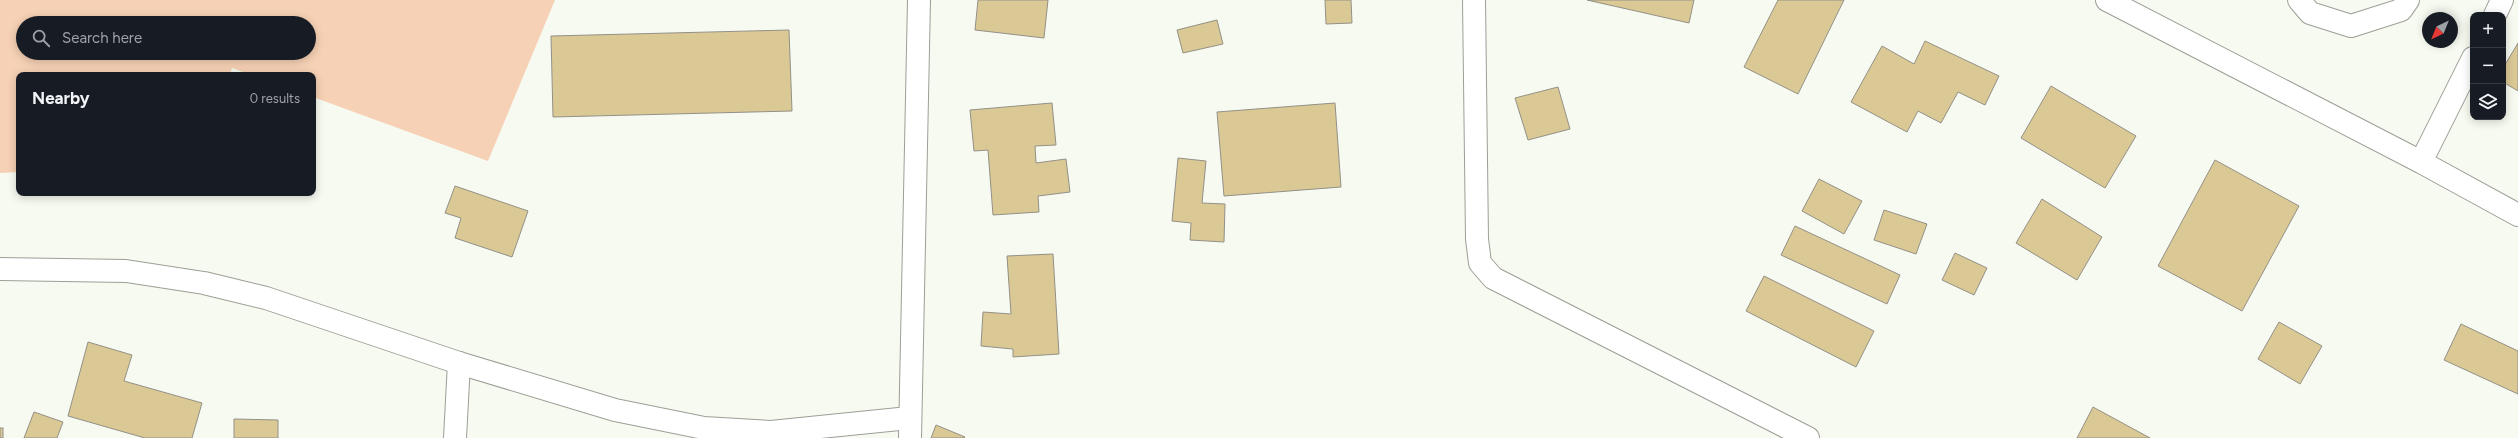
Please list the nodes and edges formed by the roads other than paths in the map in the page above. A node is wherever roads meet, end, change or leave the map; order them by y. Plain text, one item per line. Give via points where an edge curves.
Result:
1 (919, 0) edge
2 (1474, 0) edge
3 (2107, 0) edge
4 (2299, 0) edge
5 (2408, 0) edge
6 (2502, 0) edge
7 (2496, 12) edge
8 (2470, 64) edge
9 (2421, 162) junction
10 (2518, 215) edge
11 (0, 269) edge
12 (459, 363) junction
13 (910, 428) edge
14 (455, 438) edge
15 (1808, 438) edge

1 - 13 street
2 - 15 street via 1477,240 1480,263 1493,278
3 - 9 street
4 - 5 street via 2310,13 2351,26 2401,10
6 - 7 street
8 - 9 street
9 - 10 street
11 - 12 street via 126,271 204,283 266,298
12 - 13 street via 614,410 704,428 771,432
12 - 14 street

